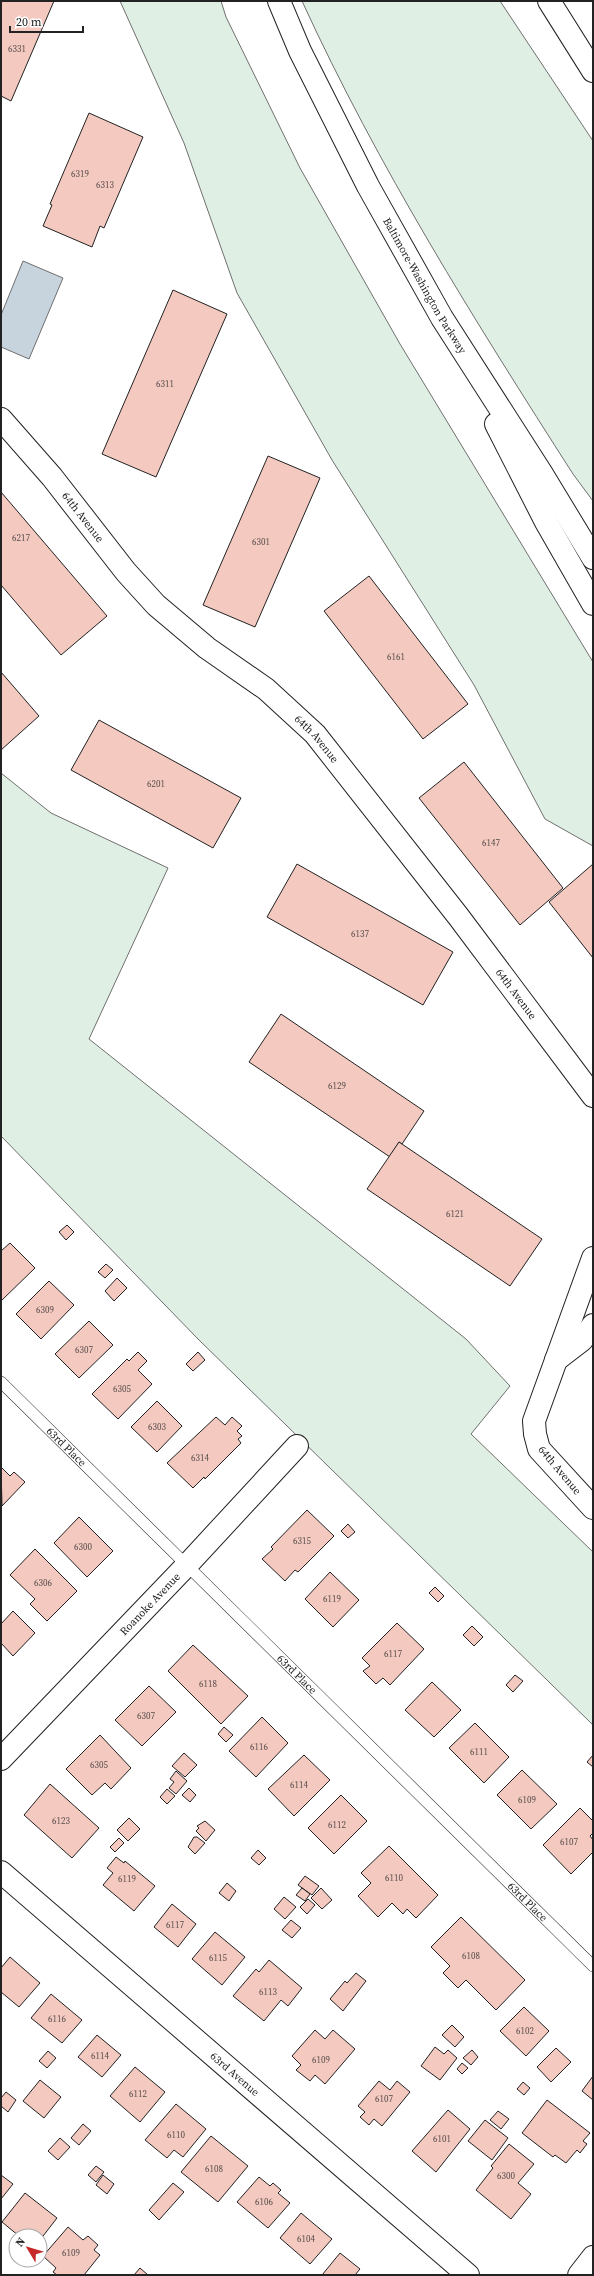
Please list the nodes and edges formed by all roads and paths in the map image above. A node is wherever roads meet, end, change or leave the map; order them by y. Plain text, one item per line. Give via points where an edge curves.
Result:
1 (279, 1) edge
2 (549, 1) edge
3 (593, 71) edge
4 (442, 318) junction
5 (1, 419) edge
6 (593, 558) edge
7 (593, 604) edge
8 (593, 1096) edge
9 (593, 1258) edge
10 (593, 1325) edge
11 (556, 1360) junction
12 (1, 1382) edge
13 (296, 1446) dead end
14 (593, 1508) edge
15 (187, 1565) junction
16 (1, 1759) edge
17 (1, 1872) edge
18 (593, 1966) edge
19 (593, 2257) edge
20 (468, 2275) edge
21 (579, 2275) edge

1 - 4 main road, Baltimore-Washington Parkway via 300,51 368,186
2 - 3 main road
4 - 6 main road, Baltimore-Washington Parkway
4 - 7 main road via 546,522
5 - 8 main road, 64th Avenue via 52,477 126,572 156,605 207,648 266,689 315,734 458,916
9 - 11 main road, 64th Avenue
10 - 11 main road via 582,1340
11 - 14 main road, 64th Avenue via 534,1422 535,1434 539,1448
12 - 15 lane, 63rd Place
13 - 15 main road, Roanoke Avenue
15 - 16 main road, Roanoke Avenue
15 - 18 lane, 63rd Place
17 - 20 main road, 63rd Avenue
19 - 21 main road

